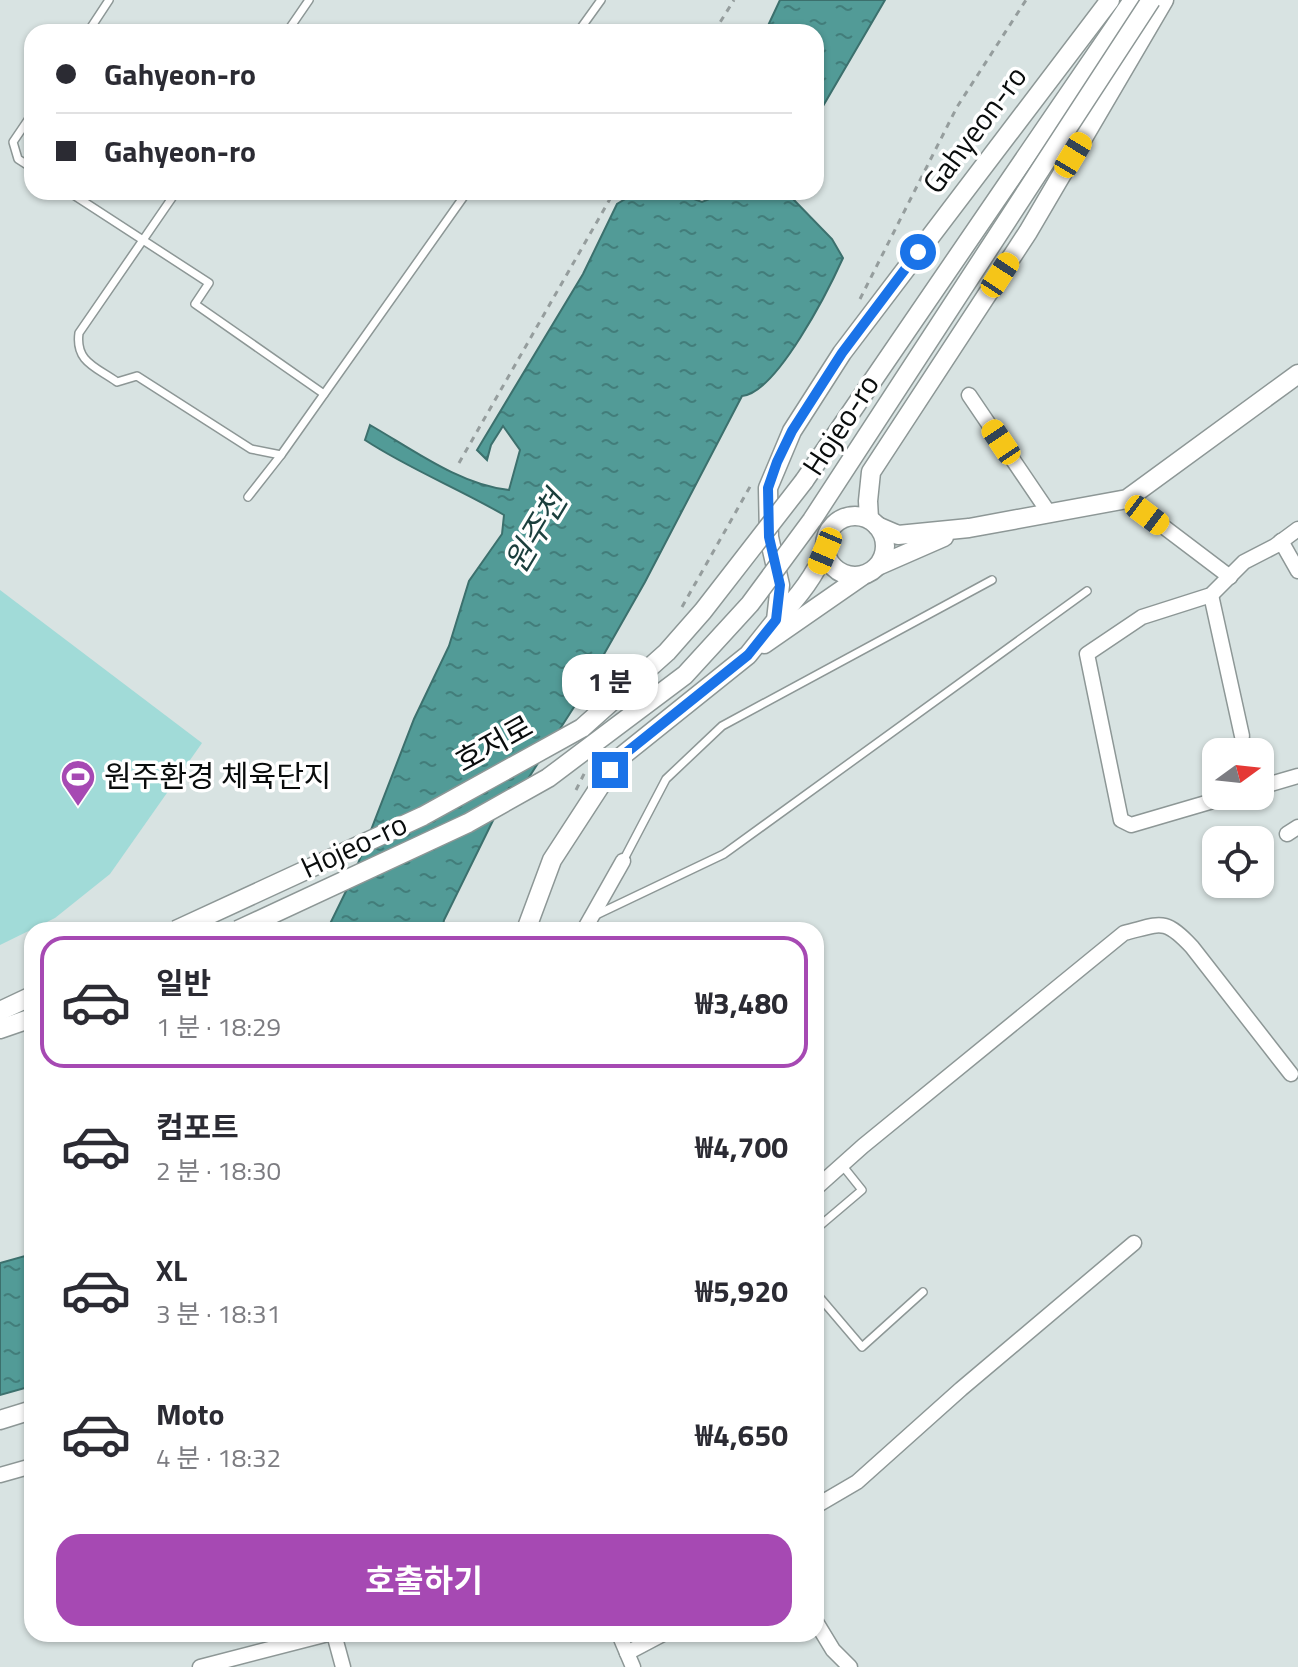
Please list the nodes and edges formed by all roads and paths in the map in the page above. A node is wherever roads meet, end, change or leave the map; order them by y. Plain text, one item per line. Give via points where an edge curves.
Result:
1 (109, 0) edge
2 (309, 0) edge
3 (601, 0) edge
4 (734, 0) edge
5 (1110, 0) edge
6 (1133, 0) edge
7 (1151, 0) edge
8 (1164, 0) edge
9 (93, 24) edge
10 (292, 24) edge
11 (584, 24) edge
12 (719, 24) edge
13 (24, 126) edge
14 (24, 163) edge
15 (81, 200) edge
16 (171, 200) edge
17 (461, 200) edge
18 (609, 200) edge
19 (143, 241) junction
20 (1298, 374) edge
21 (324, 394) junction
22 (969, 395) dead end
23 (281, 455) junction
24 (459, 463) dead end
25 (248, 497) dead end
26 (1127, 499) junction
27 (1049, 513) junction
28 (873, 522) junction
29 (969, 528) junction
30 (1298, 529) edge
31 (1281, 541) junction
32 (825, 551) junction
33 (880, 565) junction
34 (1298, 571) edge
35 (862, 576) junction
36 (1230, 577) junction
37 (992, 580) dead end
38 (1087, 591) dead end
39 (1211, 595) junction
40 (776, 620) junction
41 (748, 655) junction
42 (1242, 736) dead end
43 (1298, 776) edge
44 (1274, 783) edge
45 (1202, 804) edge
46 (623, 861) joint
47 (193, 922) edge
48 (255, 922) edge
49 (529, 922) edge
50 (589, 922) edge
51 (590, 922) edge
52 (24, 1000) edge
53 (0, 1011) edge
54 (24, 1021) edge
55 (0, 1029) edge
56 (1291, 1074) dead end
57 (842, 1165) junction
58 (824, 1181) edge
59 (824, 1222) edge
60 (1134, 1243) dead end
61 (923, 1292) dead end
62 (824, 1302) edge
63 (24, 1412) edge
64 (0, 1420) edge
65 (24, 1468) edge
66 (0, 1475) edge
67 (824, 1501) edge
68 (824, 1635) edge
69 (299, 1642) edge
70 (334, 1642) edge
71 (653, 1642) edge
72 (630, 1660) edge
73 (200, 1667) edge
74 (343, 1667) edge
75 (850, 1667) edge

1 - 9 lane
2 - 10 lane
3 - 11 lane
4 - 12 path
5 - 40 street, Gahyeon-ro via 842,353 792,431 768,488 769,537 780,585
6 - 47 street, 호저로, bridge via 804,481 667,652 582,728 423,816
7 - 48 street, Hojeo-ro, bridge via 812,520 750,604 685,675 548,778 454,829
8 - 28 street via 1028,232 871,472 868,501
13 - 14 lane via 13,142
15 - 19 lane
16 - 19 lane
17 - 21 lane
18 - 24 path
19 - 21 lane via 209,283 195,304
19 - 23 lane via 79,333 77,347 83,358 117,382 137,376 251,449
20 - 26 street
21 - 23 lane
22 - 27 street
23 - 25 lane
26 - 27 street
26 - 36 street
27 - 29 street
28 - 29 street via 898,535
28 - 32 street via 860,516 842,519 828,532
28 - 33 street via 886,545
29 - 33 street
30 - 31 street
31 - 34 street
31 - 36 street via 1244,562
32 - 35 street via 833,568
32 - 40 street via 817,571
33 - 35 street
35 - 41 street
36 - 39 street
37 - 46 lane via 722,726 666,779
38 - 51 lane via 724,854
39 - 42 street
39 - 45 street via 1142,617 1087,654 1121,820 1131,825
40 - 41 street
41 - 49 street via 617,760 552,860
43 - 44 street
46 - 50 street
52 - 53 street
54 - 55 street
56 - 57 street via 1192,947 1175,929 1161,924 1124,933
57 - 58 street
57 - 59 lane via 862,1190
60 - 67 street via 857,1482
61 - 62 lane via 862,1347
63 - 64 street
65 - 66 street
68 - 75 street
69 - 73 street
70 - 74 street
71 - 72 street

